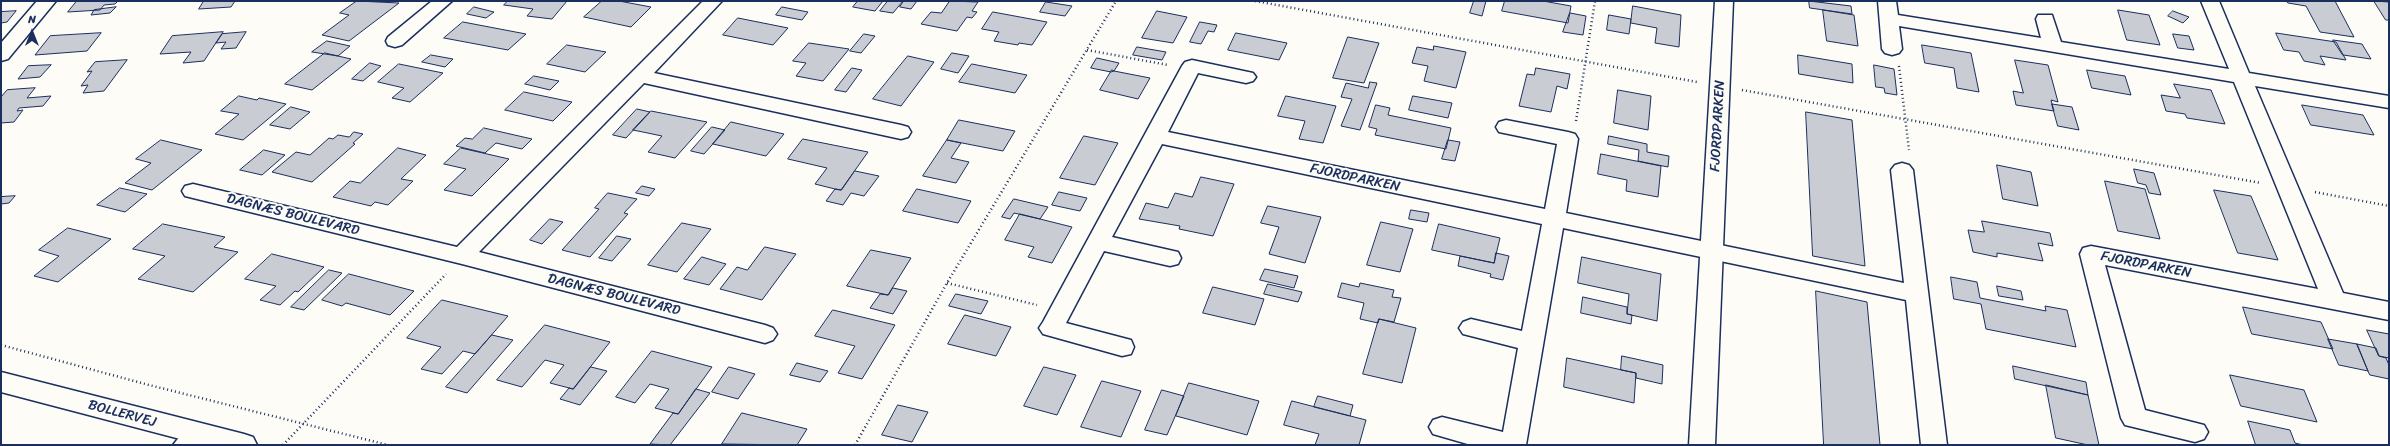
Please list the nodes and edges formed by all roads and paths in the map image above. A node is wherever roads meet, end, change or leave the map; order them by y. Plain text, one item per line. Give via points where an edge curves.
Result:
1 (46, 1) edge
2 (443, 1) edge
3 (713, 1) edge
4 (1116, 1) edge
5 (1255, 1) edge
6 (1595, 1) edge
7 (1724, 1) edge
8 (2210, 1) edge
9 (1888, 10) edge
10 (2045, 19) dead end
11 (395, 41) dead end
12 (2052, 45) junction
13 (1892, 49) joint
14 (1087, 50) junction
15 (1, 55) edge
16 (1587, 62) junction
17 (1192, 66) junction
18 (640, 76) junction
19 (1246, 77) dead end
20 (2242, 78) junction
21 (1720, 86) junction
22 (2389, 102) edge
23 (1905, 120) junction
24 (1506, 127) dead end
25 (901, 132) dead end
26 (1156, 136) junction
27 (1568, 139) junction
28 (1902, 170) joint
29 (2287, 188) junction
30 (193, 191) dead end
31 (2389, 206) edge
32 (1553, 219) junction
33 (1098, 242) junction
34 (1712, 251) junction
35 (462, 256) junction
36 (1170, 258) dead end
37 (947, 283) junction
38 (1917, 294) junction
39 (2334, 300) junction
40 (2389, 310) edge
41 (1060, 312) junction
42 (1471, 328) dead end
43 (764, 334) dead end
44 (1531, 342) junction
45 (1, 345) edge
46 (1122, 347) dead end
47 (1, 382) edge
48 (303, 425) junction
49 (1442, 427) dead end
50 (2195, 432) dead end
51 (192, 439) edge
52 (244, 445) edge
53 (283, 445) edge
54 (388, 445) edge
55 (855, 445) edge
56 (1512, 445) edge
57 (1702, 445) edge
58 (1934, 445) edge

1 - 15 street
2 - 11 street
3 - 18 street
4 - 14 path
5 - 16 path
6 - 16 path
7 - 21 street, FJORDPARKEN
8 - 20 street
9 - 12 street
9 - 13 street
10 - 12 street
12 - 20 street
13 - 23 path via 1898,57
14 - 17 path via 1177,67
14 - 37 path
16 - 21 path
16 - 27 path via 1575,129
17 - 19 street
17 - 26 street
18 - 25 street
18 - 35 street
20 - 22 street
20 - 29 street
21 - 23 path
21 - 34 street, FJORDPARKEN
23 - 28 path via 1910,162
23 - 29 path
24 - 27 street
26 - 32 street, FJORDPARKEN
26 - 33 street
27 - 32 street
28 - 38 street
29 - 31 path
29 - 39 street
30 - 35 street, DAGNÆS BOULEVARD
32 - 34 street, FJORDPARKEN
32 - 44 street
33 - 36 street
33 - 41 street
34 - 38 street, FJORDPARKEN
34 - 57 street, FJORDPARKEN
35 - 43 street, DAGNÆS BOULEVARD
35 - 48 path
37 - 41 path
37 - 55 path
38 - 58 street
39 - 40 street, FJORDPARKEN
39 - 50 street, FJORDPARKEN via 2091,254 2134,418
41 - 46 street via 1052,328
42 - 44 street
44 - 56 street
45 - 48 path
47 - 51 street, BOLLERVEJ
48 - 53 path
48 - 54 path
49 - 56 street
51 - 52 street, BOLLERVEJ

